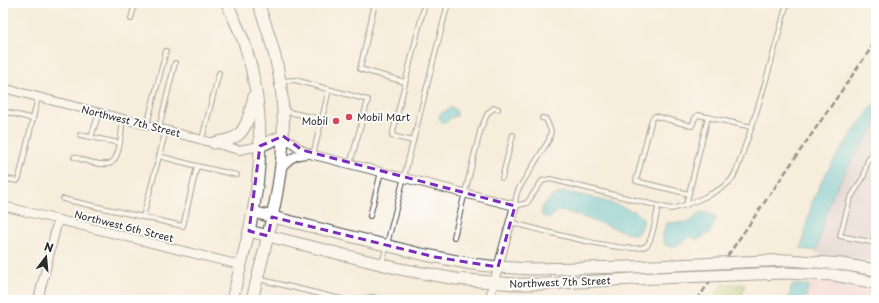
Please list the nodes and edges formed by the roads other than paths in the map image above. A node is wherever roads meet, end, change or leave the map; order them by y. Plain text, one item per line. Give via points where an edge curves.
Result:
1 (135, 3) edge
2 (227, 3) edge
3 (258, 3) edge
4 (375, 3) edge
5 (425, 3) edge
6 (448, 3) edge
7 (787, 3) edge
8 (130, 19) dead end
9 (166, 51) dead end
10 (175, 63) dead end
11 (219, 73) dead end
12 (280, 81) junction
13 (405, 82) junction
14 (3, 88) edge
15 (329, 90) junction
16 (255, 92) junction
17 (38, 97) junction
18 (498, 108) dead end
19 (3, 111) edge
20 (283, 111) junction
21 (99, 112) junction
22 (708, 117) junction
23 (123, 118) junction
24 (542, 118) dead end
25 (33, 119) junction
26 (322, 119) junction
27 (147, 125) junction
28 (752, 127) junction
29 (162, 129) junction
30 (80, 135) dead end
31 (514, 135) dead end
32 (283, 136) junction
33 (92, 137) junction
34 (202, 140) junction
35 (413, 142) junction
36 (120, 143) junction
37 (214, 144) junction
38 (260, 146) junction
39 (876, 150) edge
40 (312, 154) junction
41 (159, 156) junction
42 (74, 157) dead end
43 (350, 164) junction
44 (197, 166) junction
45 (281, 168) junction
46 (381, 172) junction
47 (237, 175) dead end
48 (404, 177) junction
49 (3, 178) edge
50 (502, 178) dead end
51 (465, 193) junction
52 (689, 194) junction
53 (63, 198) dead end
54 (686, 205) junction
55 (3, 206) edge
56 (515, 206) junction
57 (658, 207) junction
58 (253, 212) junction
59 (370, 216) dead end
60 (143, 217) junction
61 (272, 217) junction
62 (58, 220) junction
63 (510, 222) junction
64 (249, 230) junction
65 (268, 236) junction
66 (454, 237) dead end
67 (876, 243) edge
68 (386, 245) junction
69 (382, 264) junction
70 (240, 265) junction
71 (498, 267) junction
72 (876, 270) edge
73 (258, 279) junction
74 (494, 283) junction
75 (876, 283) edge
76 (38, 300) edge
77 (232, 300) edge
78 (252, 300) edge
79 (346, 300) edge
80 (353, 300) edge
81 (384, 300) edge
82 (489, 300) edge

1 - 8 lane
2 - 16 main road via 244,45
3 - 12 main road
4 - 13 lane via 360,69
5 - 13 lane
6 - 35 lane
7 - 28 lane
9 - 27 lane
10 - 29 lane
11 - 34 lane
12 - 15 lane via 295,80
12 - 20 main road
13 - 35 lane via 392,136
14 - 17 street, Northwest 7th Street
15 - 26 lane
15 - 43 lane via 368,100
16 - 37 main road via 242,132
16 - 38 main road
17 - 21 street, Northwest 7th Street
17 - 25 lane
18 - 51 lane via 488,113 481,128
19 - 25 lane
20 - 26 lane
20 - 32 main road
21 - 23 street, Northwest 7th Street
21 - 33 lane
22 - 28 lane
22 - 52 lane
22 - 52 lane via 698,115 692,126 655,116 652,119 636,181
23 - 27 street, Northwest 7th Street
23 - 36 lane
24 - 56 lane via 546,119 551,132 549,140 518,190
25 - 49 lane via 17,181
26 - 40 lane
27 - 29 street, Northwest 7th Street
28 - 54 lane via 731,180 716,191
29 - 34 street, Northwest 7th Street
29 - 41 lane
30 - 33 lane
31 - 50 lane
32 - 38 main road
32 - 40 street
32 - 45 main road
33 - 36 lane
34 - 37 street, Northwest 7th Street
35 - 48 lane
36 - 42 lane via 114,162 108,165
37 - 38 street, Northwest 7th Street via 239,150
38 - 58 main road
39 - 67 lane via 868,160 864,176 850,200 840,236
40 - 43 street
40 - 45 street via 292,157
41 - 44 lane
41 - 60 lane
43 - 46 street
44 - 47 lane
44 - 60 lane via 183,226
45 - 61 main road
46 - 48 street
46 - 59 lane
48 - 51 street
48 - 68 lane
51 - 56 street
51 - 66 lane
52 - 54 lane
53 - 60 lane
54 - 57 lane via 671,209
55 - 62 street, Northwest 6th Street
56 - 57 lane via 527,203 542,181 550,179
56 - 63 street
57 - 63 lane via 650,241 641,248 607,246
58 - 61 main road, Northwest 7th Street
58 - 64 main road
61 - 65 main road
61 - 68 main road, Northwest 7th Street
62 - 70 street, Northwest 6th Street
62 - 76 street
63 - 71 street
64 - 65 main road, Northwest 7th Street
64 - 70 main road
65 - 69 main road, Northwest 7th Street
65 - 73 main road
68 - 69 lane
68 - 71 main road, Northwest 7th Street
69 - 74 main road, Northwest 7th Street via 428,275
70 - 77 main road
71 - 72 main road, Northwest 7th Street, bridge via 559,269 788,260
71 - 74 street
73 - 78 main road
73 - 79 lane
74 - 75 main road, Northwest 7th Street, bridge via 544,284 784,273 834,275
74 - 82 street
80 - 81 lane via 372,297

